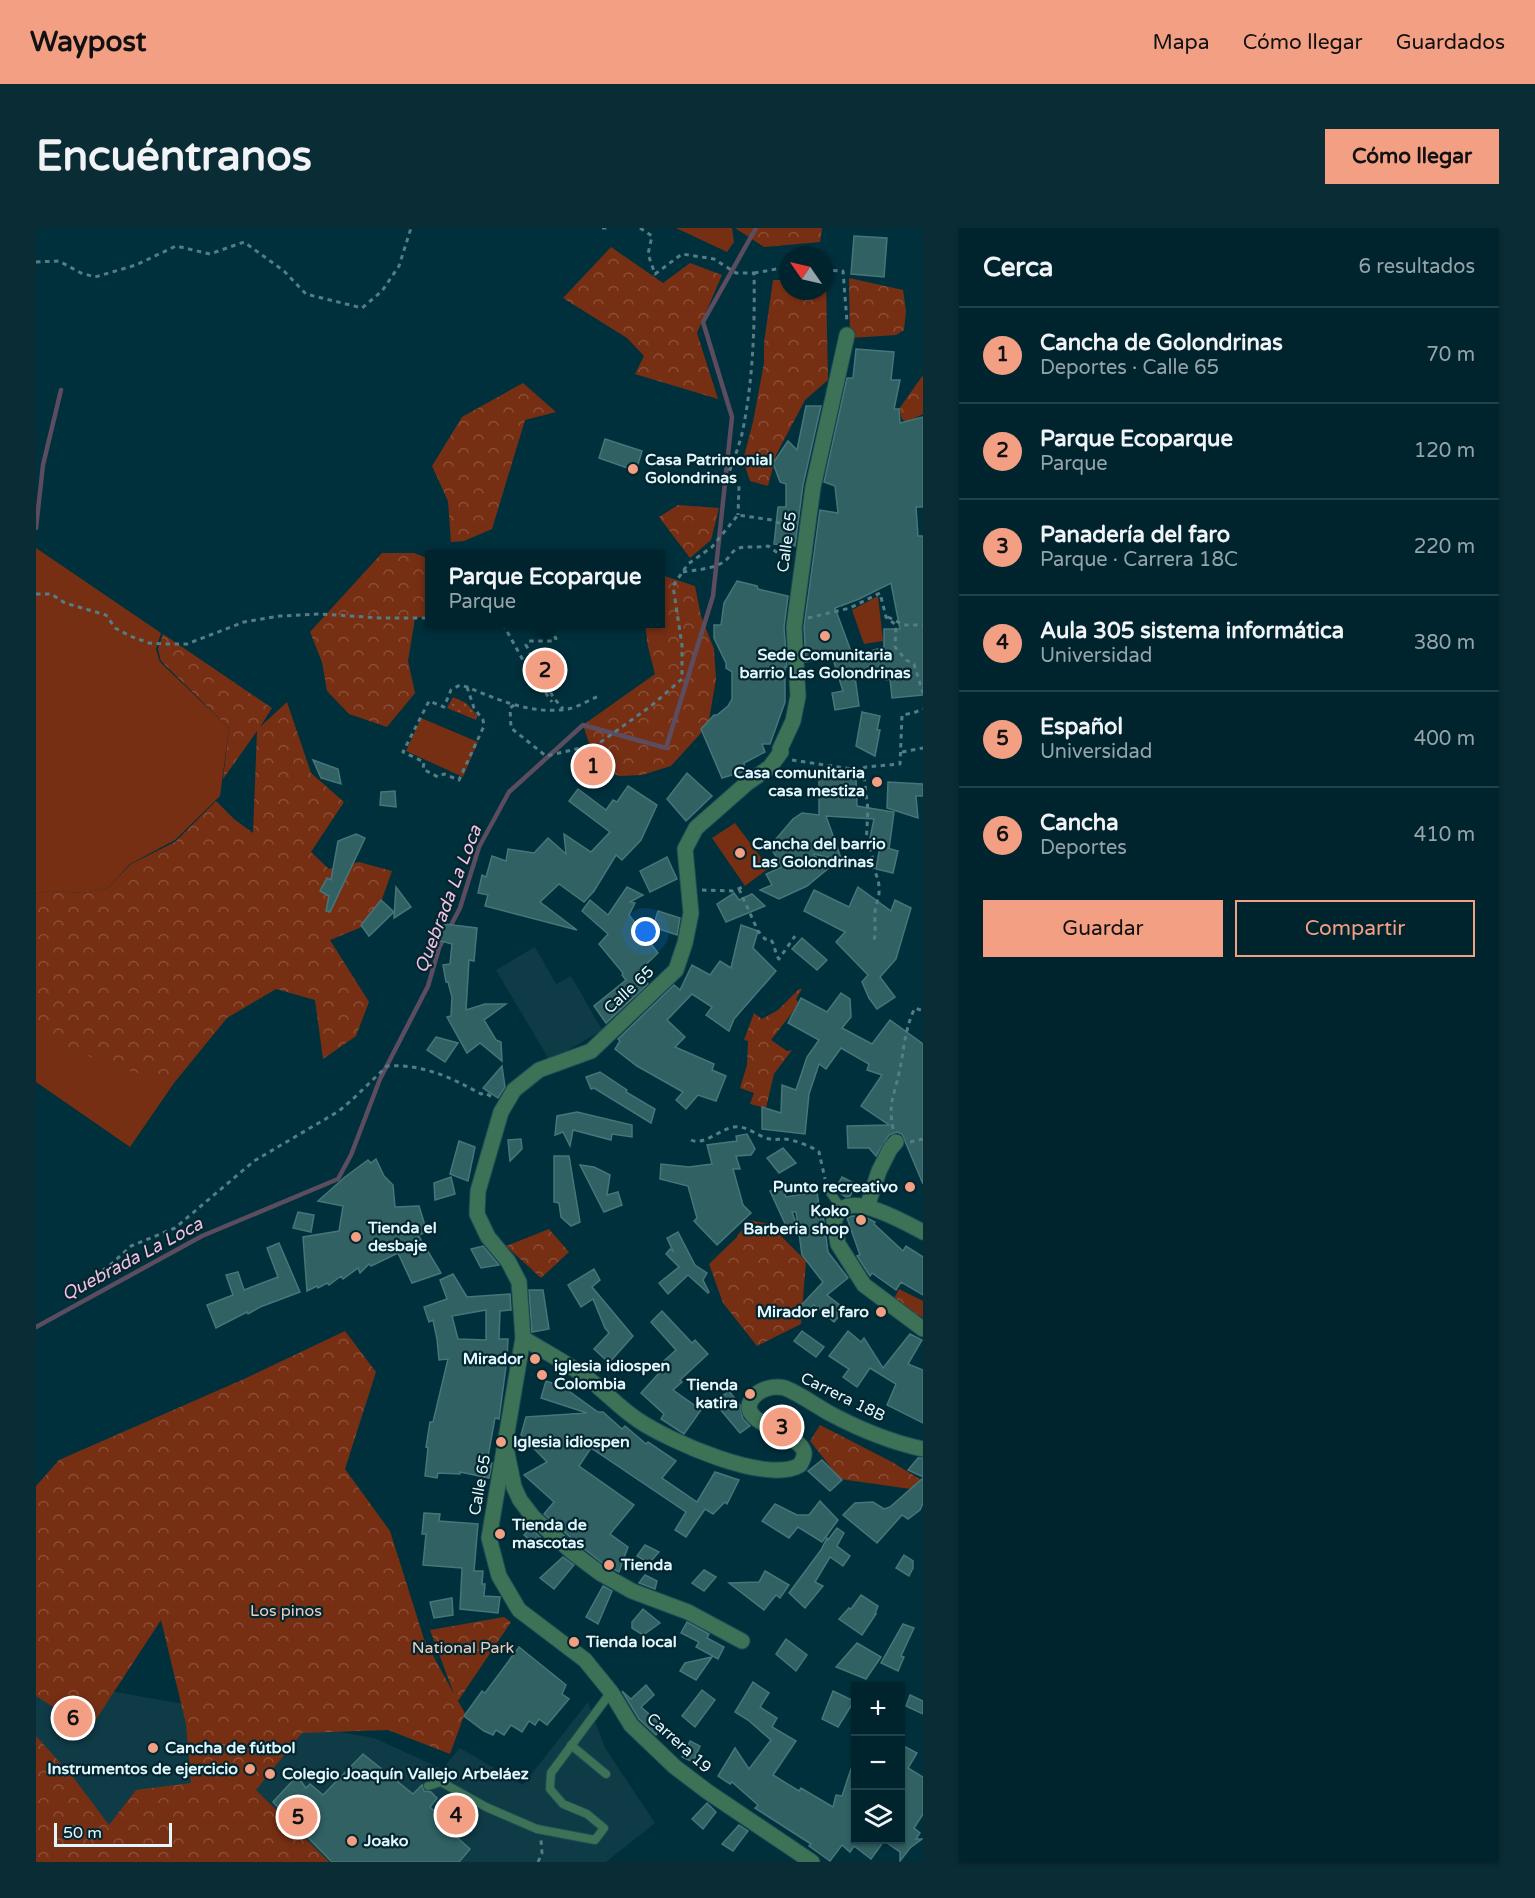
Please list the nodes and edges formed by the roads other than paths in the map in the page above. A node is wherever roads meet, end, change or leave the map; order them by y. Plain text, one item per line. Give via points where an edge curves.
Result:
1 (847, 335) road end
2 (896, 1144) road end
3 (827, 1188) road end
4 (867, 1207) junction
5 (842, 1209) junction
6 (923, 1232) edge
7 (923, 1329) edge
8 (523, 1338) junction
9 (505, 1447) junction
10 (923, 1449) edge
11 (489, 1538) joint
12 (742, 1641) dead end
13 (611, 1692) junction
14 (571, 1745) junction
15 (606, 1774) dead end
16 (428, 1786) dead end
17 (812, 1862) edge

1 - 8 street, Calle 65 via 813,487 795,620 798,696 781,752 770,767 696,828 685,849 691,913 676,970 591,1050 539,1070 514,1090 505,1106 478,1191 477,1214 519,1282
2 - 4 street via 879,1171
3 - 5 lane
4 - 5 street
4 - 6 street
5 - 7 street via 834,1221 838,1244 849,1264 864,1285
8 - 9 street, Calle 65
8 - 10 street, Carrera 18B via 583,1375 652,1429 741,1466 787,1471 800,1465 802,1447 751,1413 750,1400 768,1387 783,1388 839,1418 900,1444
9 - 11 street, Calle 65
9 - 12 street via 520,1500 572,1552 632,1591 688,1612
11 - 13 street, Carrera 19 via 499,1576 519,1610 585,1660
13 - 14 lane
13 - 17 street, Carrera 19 via 631,1725 675,1767
14 - 15 lane
14 - 16 lane via 551,1773 550,1789 563,1804 588,1814 604,1828 595,1840 540,1830 441,1782

